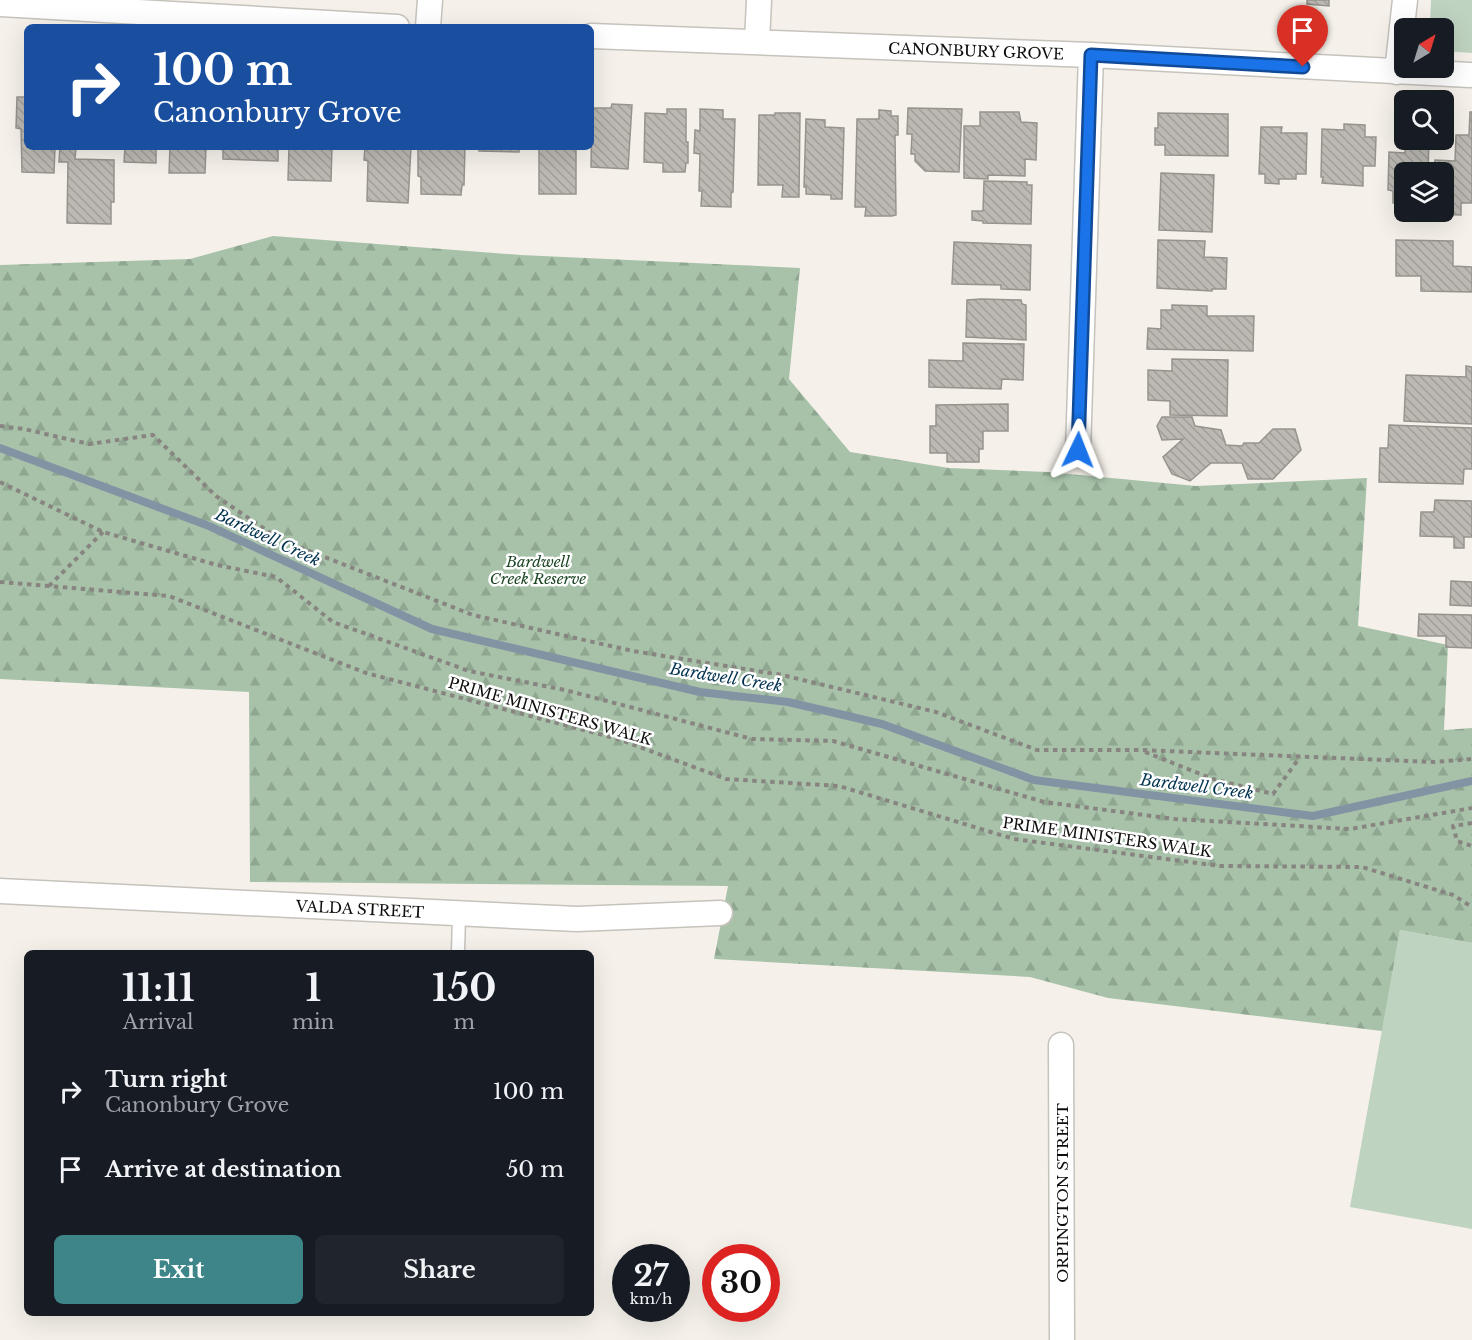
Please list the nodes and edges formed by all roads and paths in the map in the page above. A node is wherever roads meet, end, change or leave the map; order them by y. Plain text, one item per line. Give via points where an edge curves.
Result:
1 (430, 0) edge
2 (759, 0) edge
3 (1405, 0) edge
4 (0, 4) edge
5 (1403, 18) edge
6 (345, 24) edge
7 (428, 24) edge
8 (594, 36) edge
9 (757, 42) junction
10 (1091, 55) junction
11 (1394, 72) edge
12 (1454, 74) edge
13 (1470, 75) dead end
14 (0, 426) edge
15 (1078, 450) dead end
16 (0, 482) edge
17 (103, 532) junction
18 (0, 582) edge
19 (49, 586) junction
20 (1141, 750) junction
21 (1300, 757) junction
22 (1472, 759) edge
23 (1472, 808) edge
24 (1472, 823) edge
25 (1472, 846) edge
26 (0, 891) edge
27 (1472, 907) edge
28 (720, 913) dead end
29 (459, 914) junction
30 (458, 950) edge
31 (1061, 1046) dead end
32 (1062, 1340) edge

1 - 7 street
2 - 9 street
3 - 5 street
4 - 6 street
8 - 9 street, CANONBURY GROVE
9 - 10 street, CANONBURY GROVE
10 - 11 street, CANONBURY GROVE
10 - 15 street
12 - 13 street, CANONBURY GROVE
14 - 20 path via 89,444 153,435 216,496 281,540 472,615 633,651 782,675 936,712 1037,750
16 - 17 path
17 - 19 path
17 - 23 path via 217,565 276,577 333,622 469,671 565,690 752,739 833,741 1044,802 1175,819 1350,829
18 - 19 path, PRIME MINISTERS WALK
19 - 27 path, PRIME MINISTERS WALK via 169,596 366,673 618,739 726,779 839,786 1014,839 1220,866 1362,867 1453,895
20 - 21 path
20 - 21 path via 1213,778 1272,794
21 - 22 path via 1434,762
24 - 25 path via 1453,826 1457,841
26 - 29 street, VALDA STREET
28 - 29 street, VALDA STREET via 577,919
29 - 30 lane
31 - 32 street, ORPINGTON STREET

